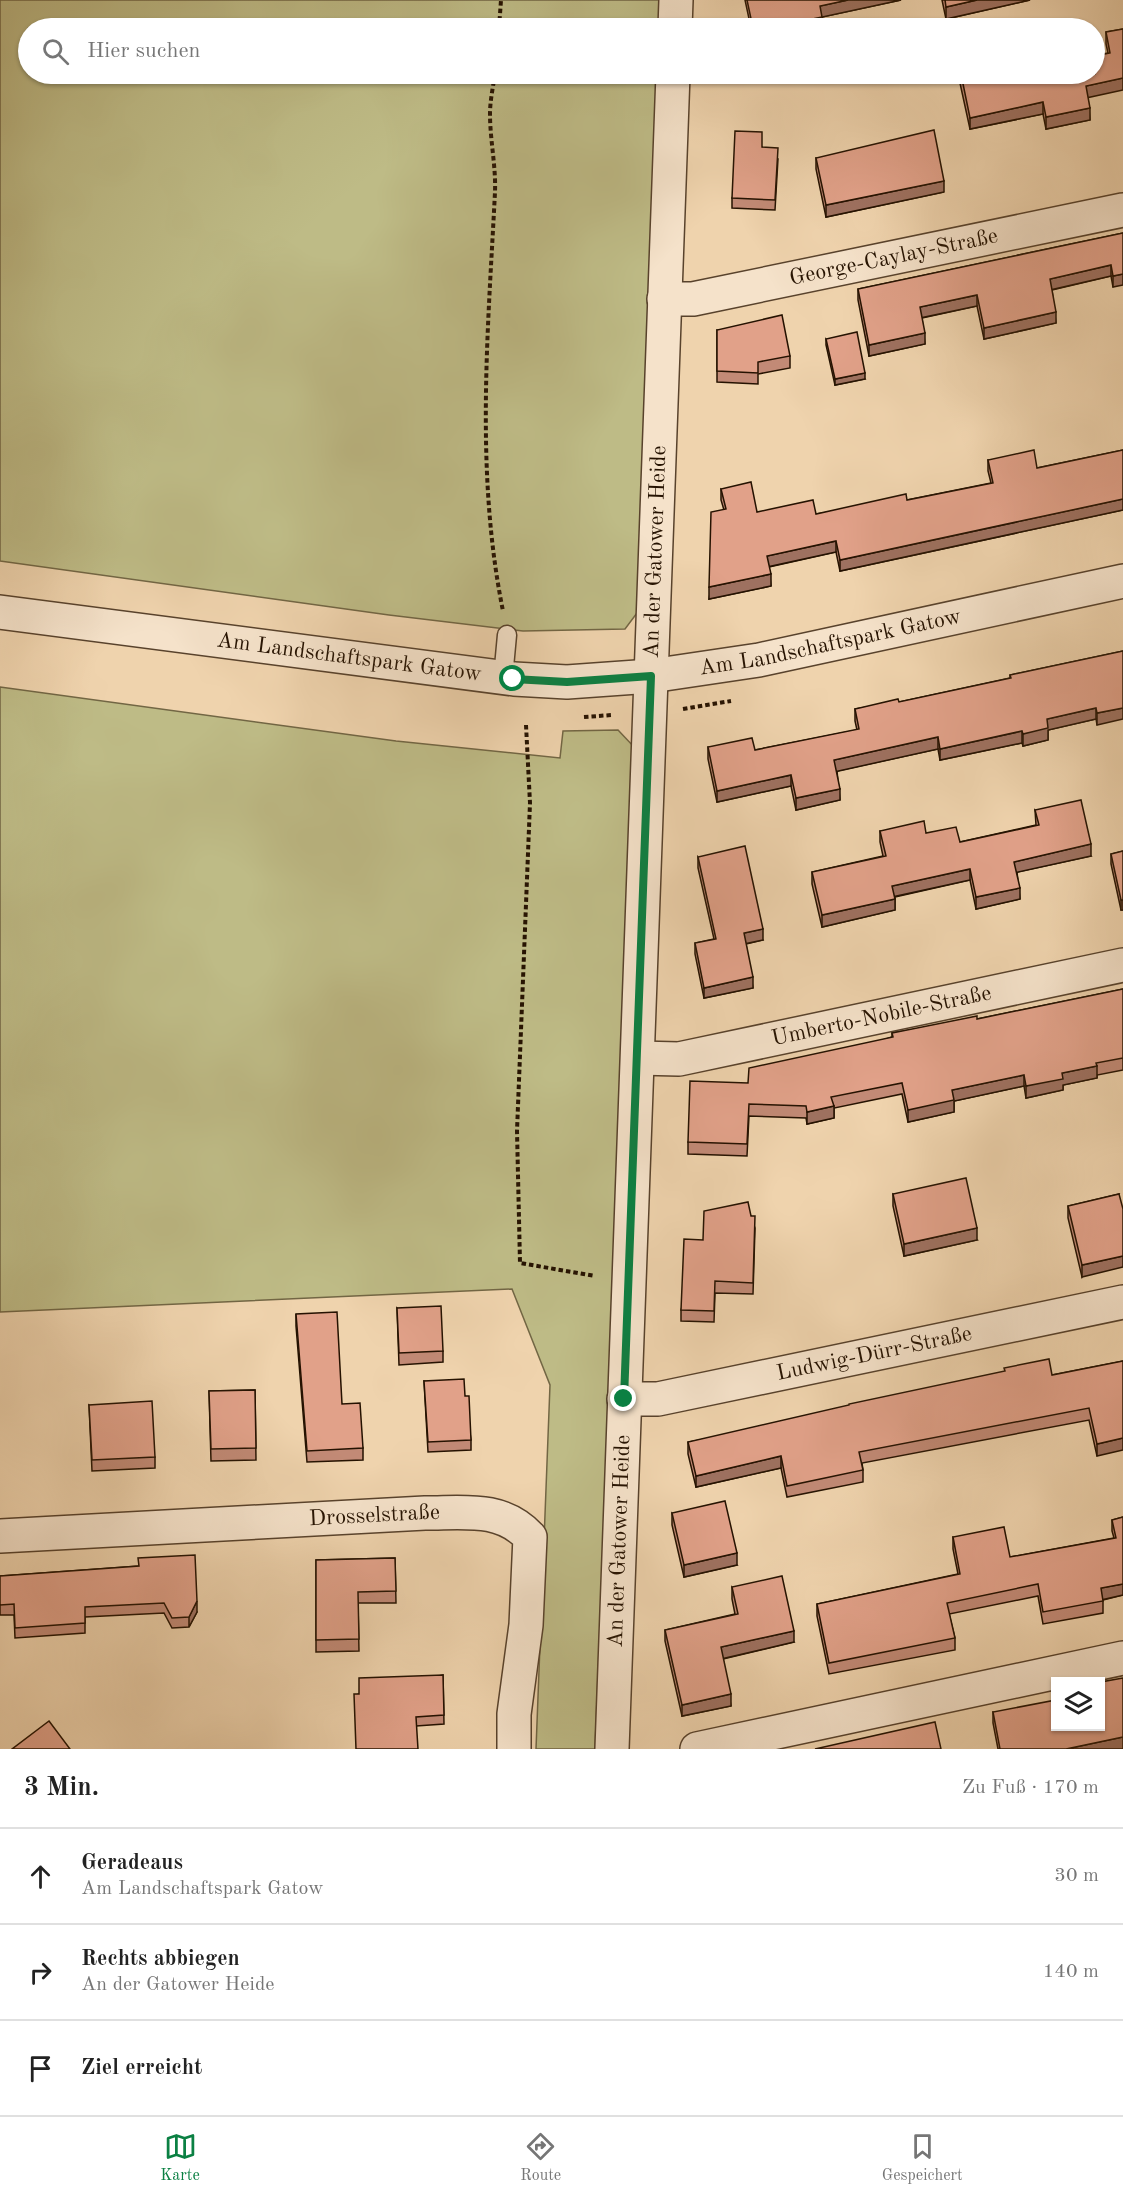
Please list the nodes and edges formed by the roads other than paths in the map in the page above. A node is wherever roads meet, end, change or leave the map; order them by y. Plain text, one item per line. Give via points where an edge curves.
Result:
1 (676, 0) edge
2 (675, 18) edge
3 (673, 84) edge
4 (1123, 210) edge
5 (664, 299) junction
6 (1123, 581) edge
7 (0, 612) edge
8 (507, 634) road end
9 (651, 676) junction
10 (503, 678) junction
11 (1123, 965) edge
12 (638, 1058) junction
13 (1123, 1302) edge
14 (624, 1399) junction
15 (0, 1536) edge
16 (1123, 1658) edge
17 (514, 1749) edge
18 (612, 1749) edge
19 (697, 1749) edge

1 - 2 street
3 - 5 street, An der Gatower Heide
4 - 5 street, George-Caylay-Straße via 693,299
5 - 9 street, An der Gatower Heide
6 - 9 street, Am Landschaftspark Gatow via 769,658
7 - 10 street, Am Landschaftspark Gatow
8 - 10 lane
9 - 10 street, Am Landschaftspark Gatow via 567,682
9 - 12 street, An der Gatower Heide
11 - 12 street, Umberto-Nobile-Straße via 679,1059
12 - 14 street, An der Gatower Heide
13 - 14 street, Ludwig-Dürr-Straße via 658,1399
14 - 18 street, An der Gatower Heide
15 - 17 street, Drosselstraße via 425,1513 485,1513 508,1519 530,1537
16 - 19 street

